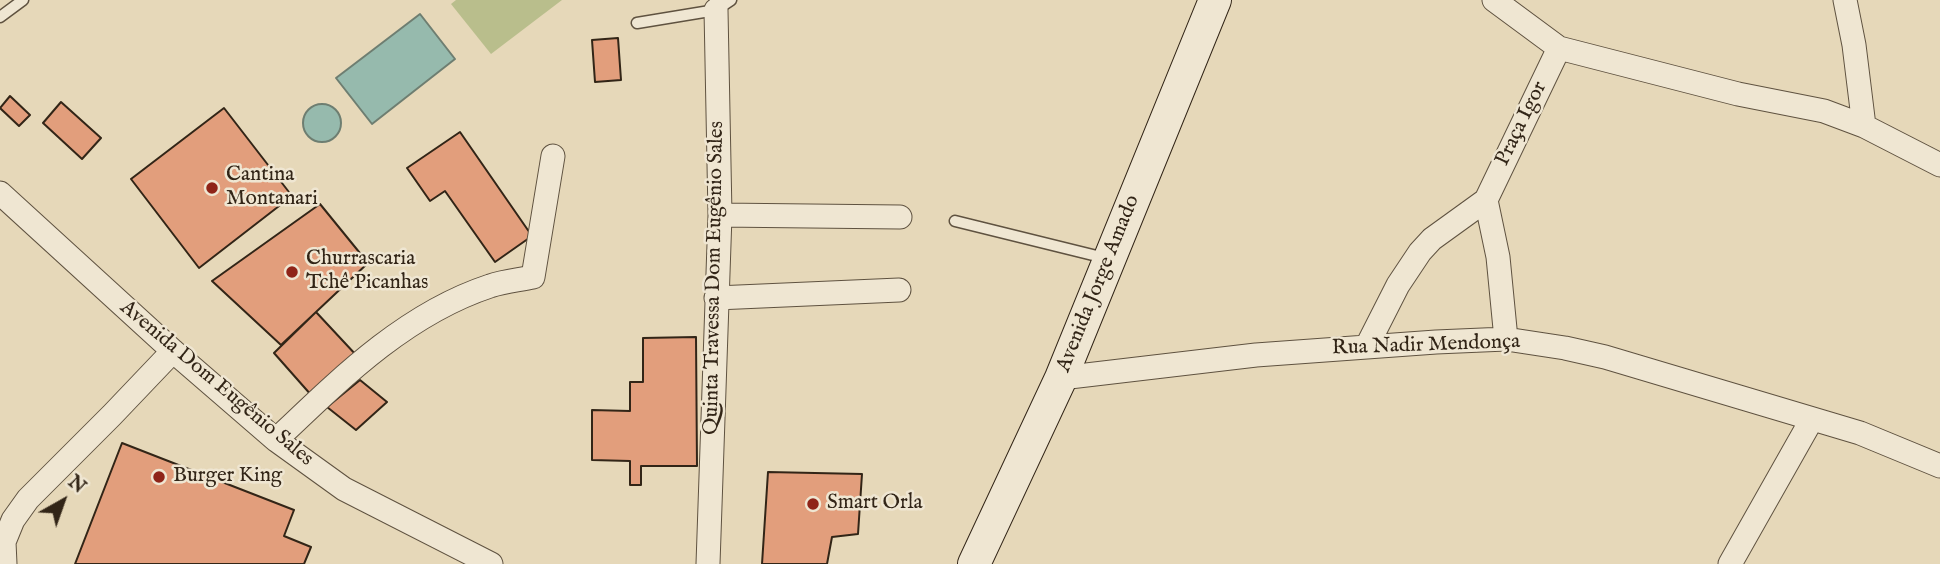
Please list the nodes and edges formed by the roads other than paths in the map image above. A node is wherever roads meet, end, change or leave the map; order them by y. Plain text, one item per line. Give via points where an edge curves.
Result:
1 (23, 0) edge
2 (1215, 0) edge
3 (1494, 0) edge
4 (1844, 0) edge
5 (724, 5) edge
6 (0, 17) edge
7 (637, 23) dead end
8 (1559, 48) junction
9 (1864, 126) junction
10 (552, 156) dead end
11 (1940, 165) edge
12 (0, 193) edge
13 (1486, 200) junction
14 (720, 215) junction
15 (900, 217) dead end
16 (955, 220) dead end
17 (1110, 259) junction
18 (899, 290) dead end
19 (716, 298) junction
20 (1506, 339) junction
21 (1367, 346) junction
22 (173, 351) junction
23 (1061, 378) junction
24 (1812, 419) junction
25 (276, 440) junction
26 (1940, 466) edge
27 (5, 564) edge
28 (491, 564) edge
29 (708, 564) edge
30 (974, 564) edge
31 (1730, 564) edge

1 - 6 lane
2 - 17 main road, Avenida Jorge Amado
3 - 8 street
4 - 9 street
5 - 7 lane
5 - 14 street, Quinta Travessa Dom Eugênio Sales
8 - 9 street via 1824,111
8 - 13 street, Praça Igor
9 - 11 street
10 - 25 street via 533,277 460,297 387,340
12 - 22 street, Avenida Dom Eugênio Sales
13 - 20 street via 1498,257
13 - 21 street, Praça Igor via 1420,252
14 - 15 street
14 - 19 street, Quinta Travessa Dom Eugênio Sales
16 - 17 lane
17 - 23 main road, Avenida Jorge Amado
18 - 19 street
19 - 29 street, Quinta Travessa Dom Eugênio Sales
20 - 21 street, Rua Nadir Mendonça
20 - 24 street, Rua Nadir Mendonça via 1605,357
21 - 23 street, Rua Nadir Mendonça
22 - 25 street, Avenida Dom Eugênio Sales
22 - 27 street via 28,499 5,542
23 - 30 main road, Avenida Jorge Amado
24 - 26 street, Rua Nadir Mendonça via 1860,432
24 - 31 street
25 - 28 street, Avenida Dom Eugênio Sales via 344,489

